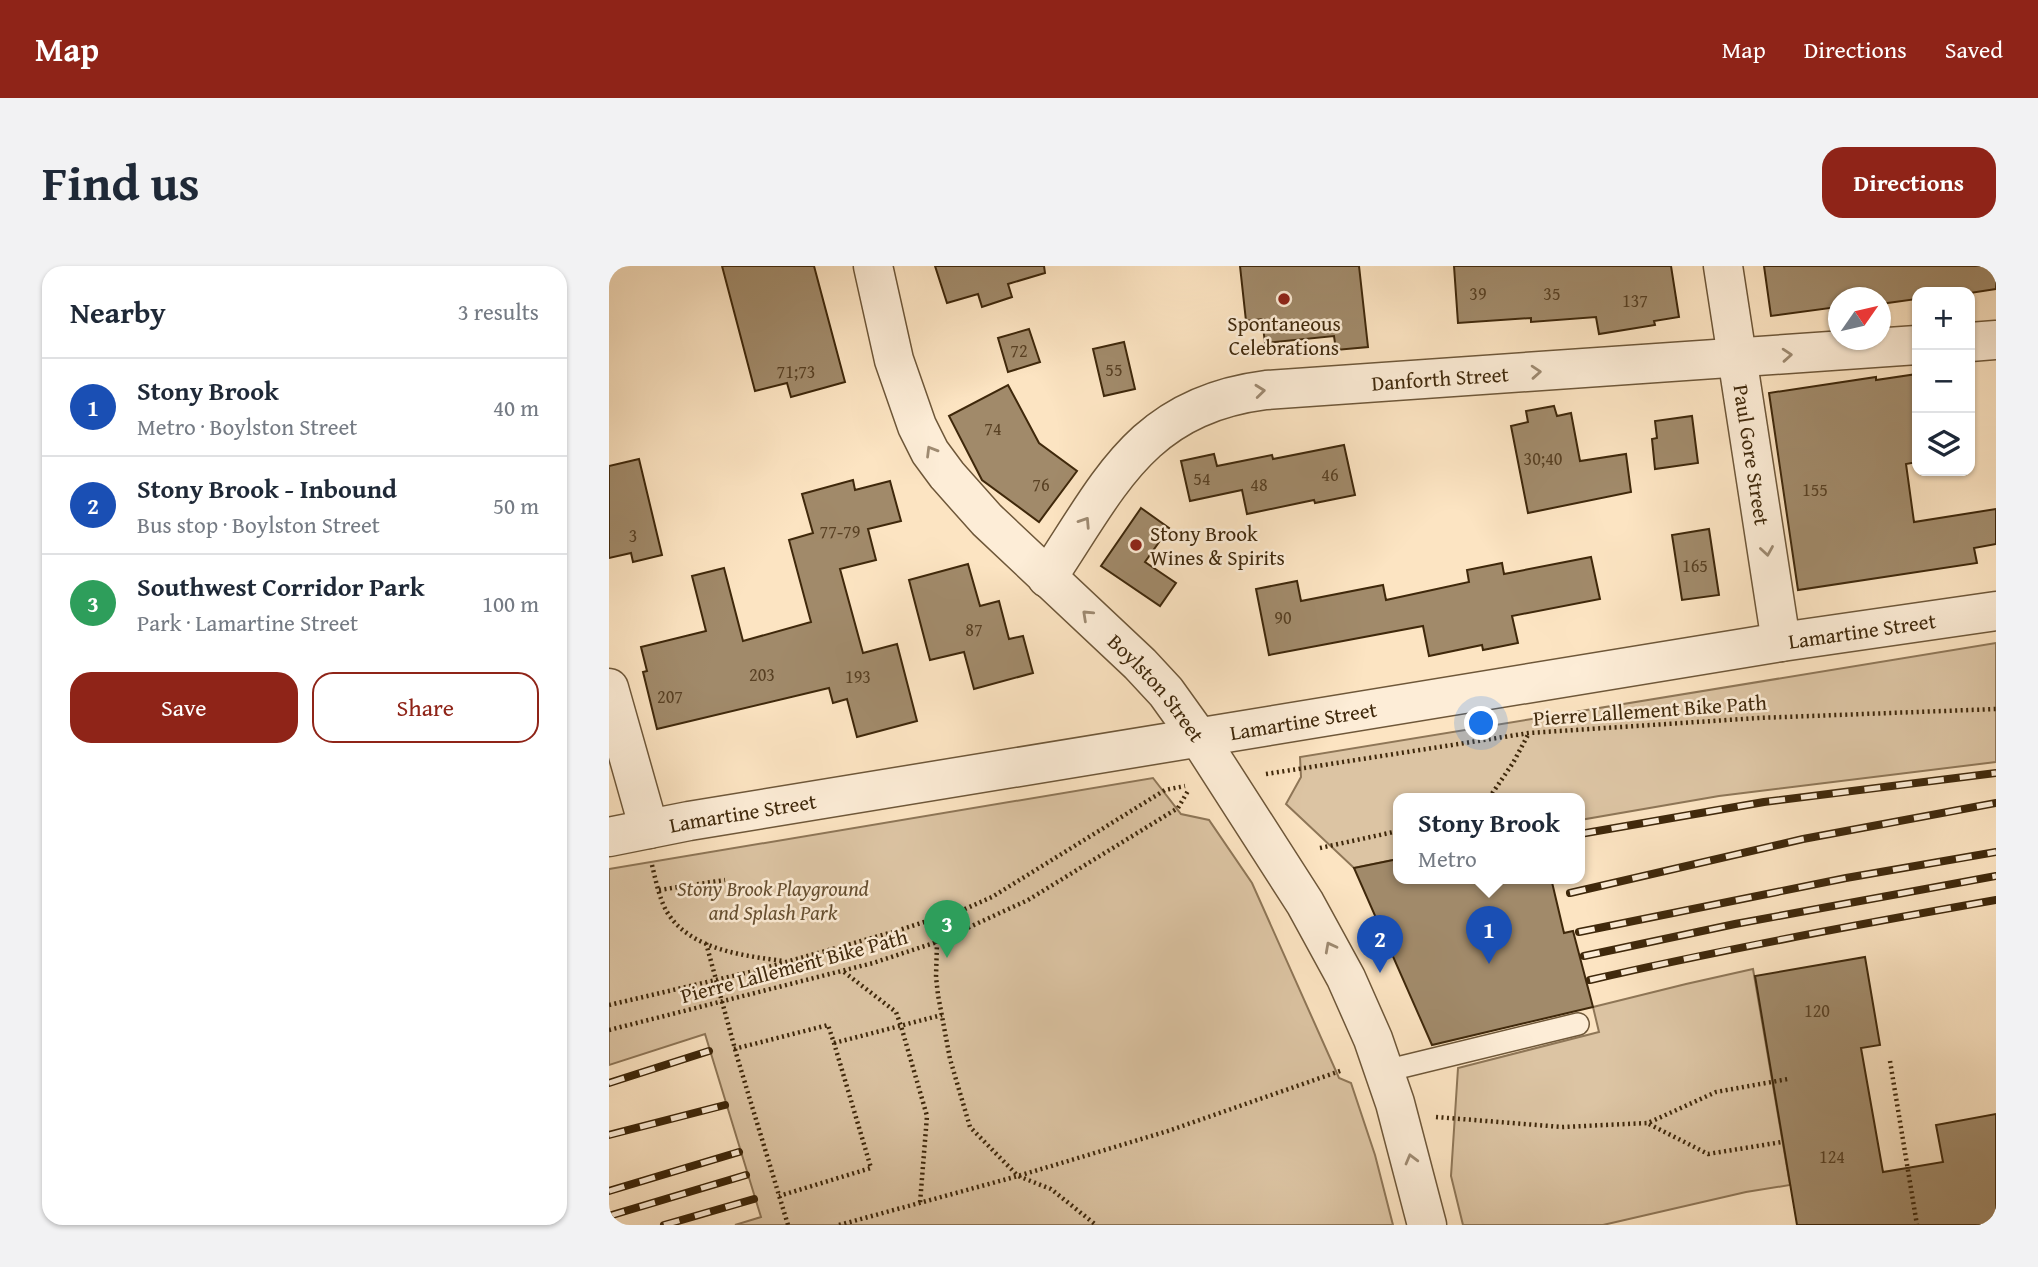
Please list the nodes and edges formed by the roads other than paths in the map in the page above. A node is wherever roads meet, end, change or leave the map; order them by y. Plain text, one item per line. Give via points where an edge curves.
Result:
1 (873, 266) edge
2 (1723, 266) edge
3 (1996, 340) edge
4 (1975, 342) edge
5 (1912, 345) edge
6 (1737, 358) junction
7 (1047, 578) junction
8 (1996, 611) edge
9 (1781, 642) junction
10 (609, 688) edge
11 (1199, 738) junction
12 (609, 837) edge
13 (649, 842) junction
14 (1578, 1024) dead end
15 (1385, 1072) junction
16 (1427, 1225) edge

7 -> 1 street, Boylston Street via 965,497 930,452 894,360
2 - 6 street, Paul Gore Street
3 - 4 street
6 -> 5 street, Danforth Street
7 -> 6 street, Danforth Street via 1112,481 1143,444 1180,416 1223,398 1266,390
6 -> 9 street, Paul Gore Street
11 -> 7 street, Boylston Street via 1140,664
8 - 9 street, Lamartine Street
9 - 11 street, Lamartine Street
10 - 13 street
11 - 13 street, Lamartine Street
15 -> 11 street, Boylston Street via 1326,939
12 - 13 street, Lamartine Street
14 - 15 lane
16 -> 15 street, Boylston Street

